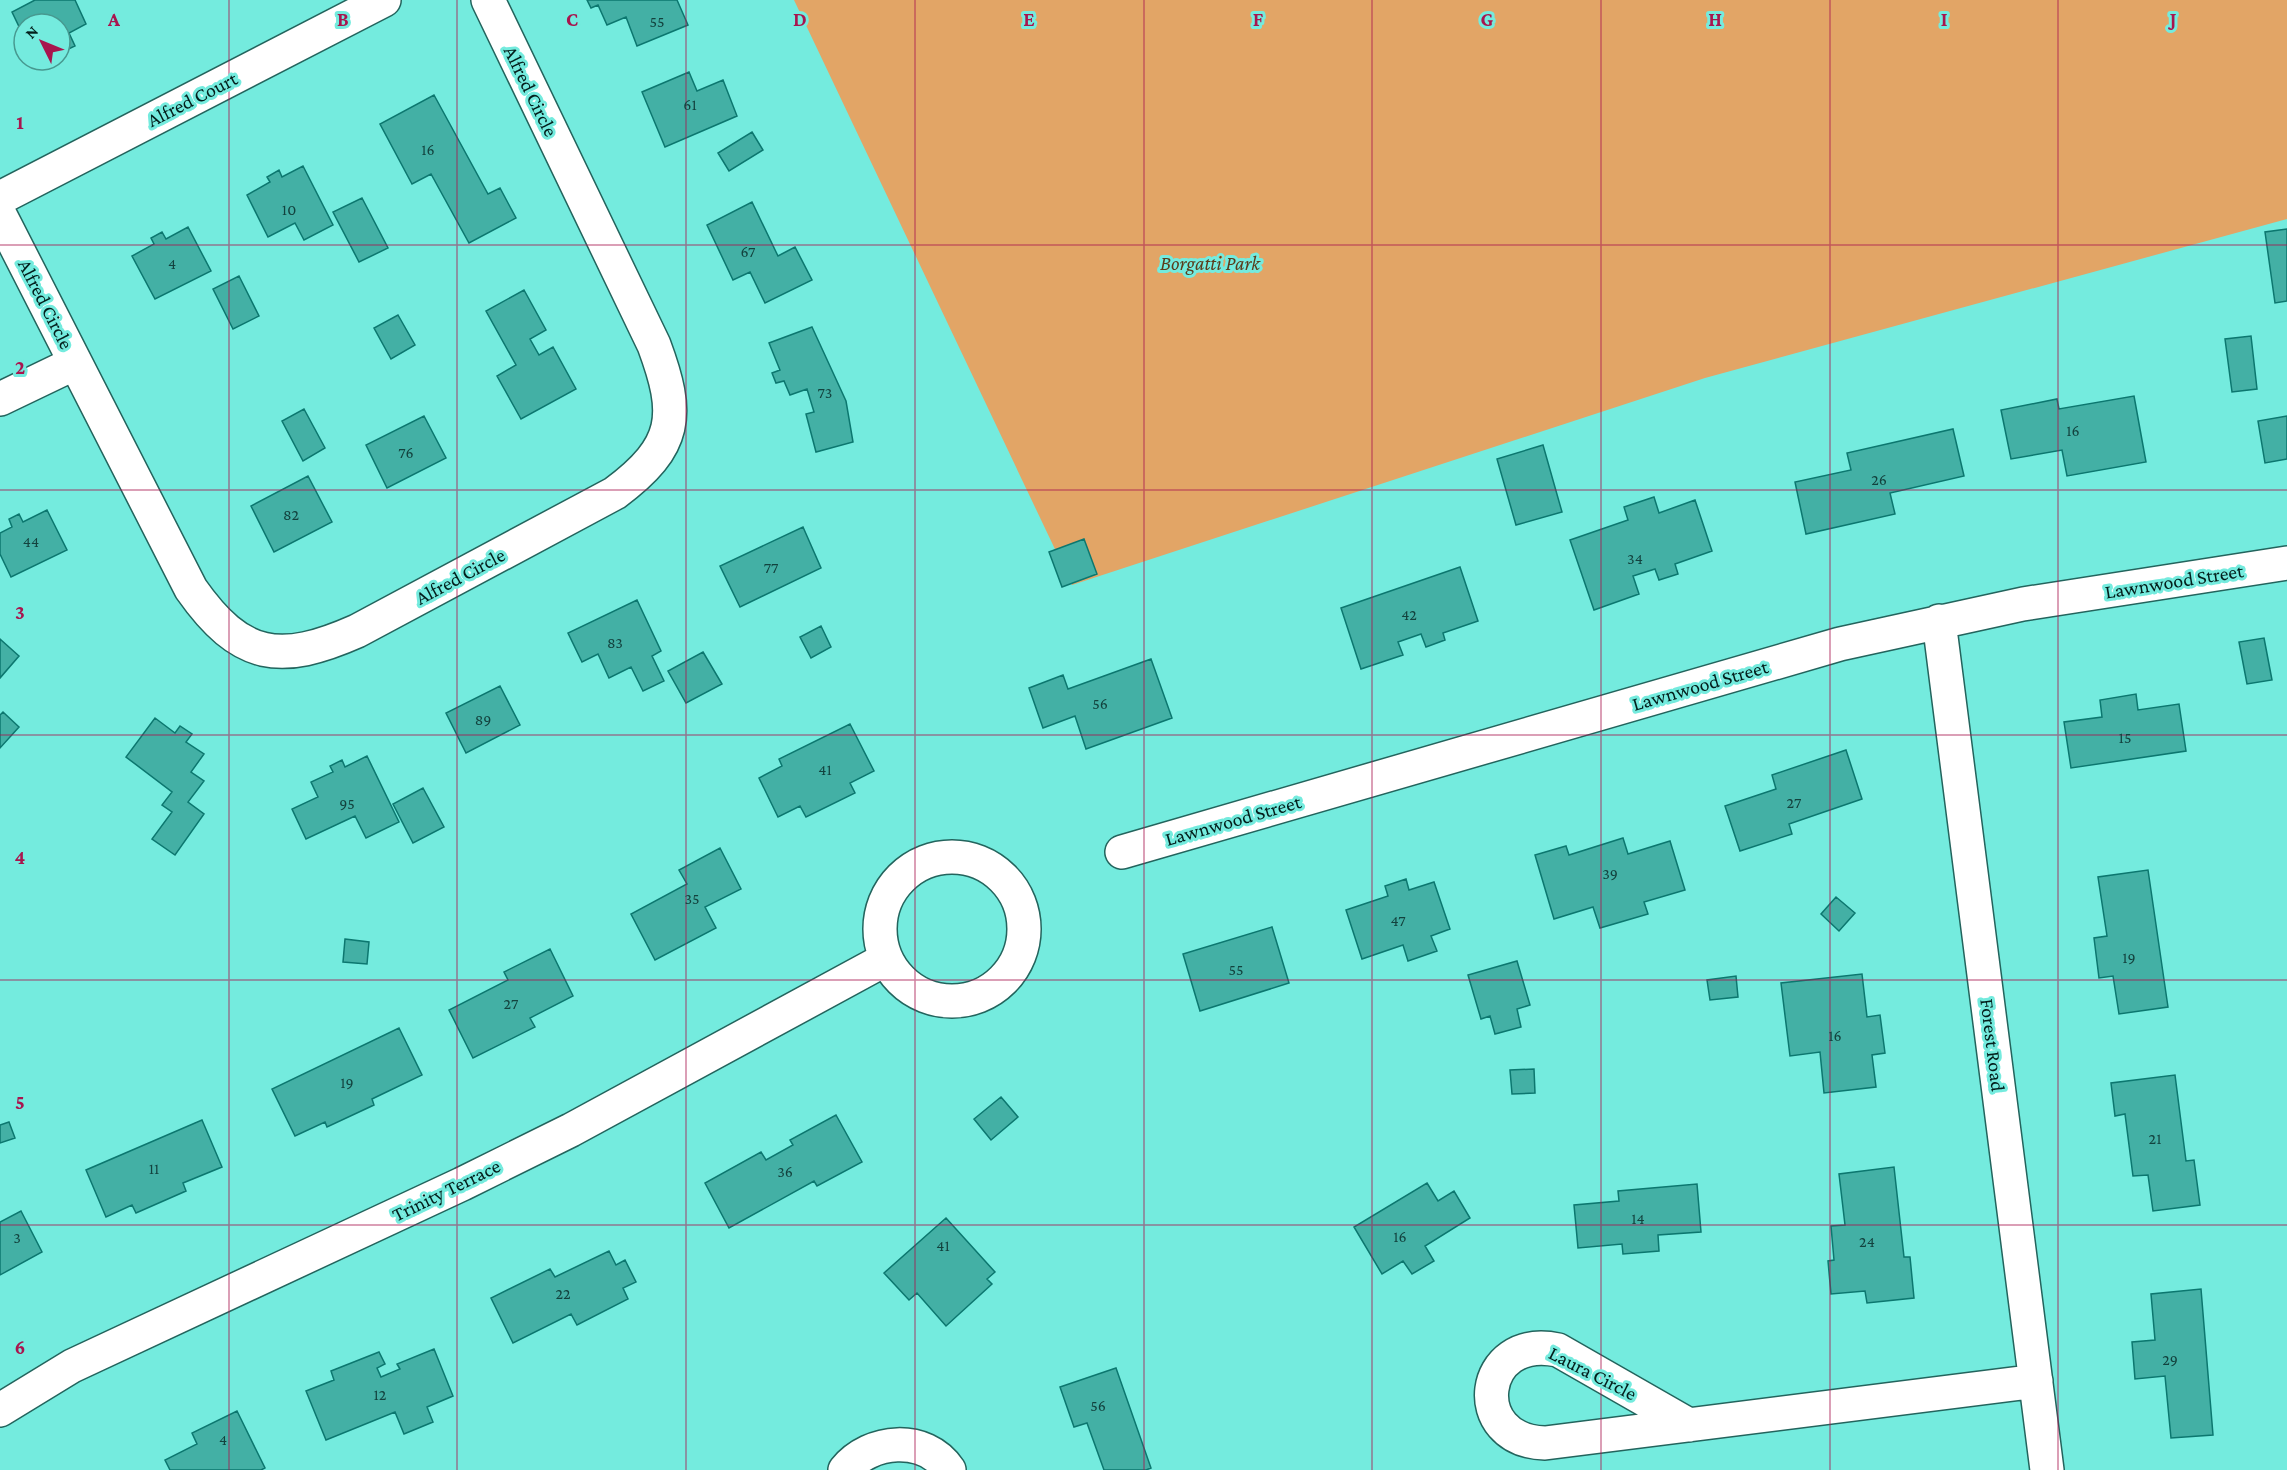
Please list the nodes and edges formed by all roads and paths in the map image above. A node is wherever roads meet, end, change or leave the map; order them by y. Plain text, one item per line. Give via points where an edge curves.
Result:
1 (384, 0) edge
2 (488, 0) edge
3 (0, 198) edge
4 (0, 215) edge
5 (75, 363) junction
6 (0, 399) edge
7 (2287, 563) edge
8 (1939, 621) junction
9 (1122, 852) dead end
10 (886, 959) junction
11 (2036, 1381) junction
12 (0, 1410) edge
13 (1689, 1425) junction
14 (845, 1470) edge
15 (949, 1470) edge
16 (2048, 1470) edge

1 - 3 street, Alfred Court
2 - 5 street, Alfred Circle via 654,345 664,374 671,416 666,435 659,452 633,480 596,504 357,631 306,650 280,652 258,648 219,624 191,589
4 - 5 street, Alfred Circle
5 - 6 street
7 - 8 street, Lawnwood Street
8 - 9 street, Lawnwood Street via 1840,644
8 - 11 street, Forest Road
10 - 10 street via 902,981 938,1000 959,1000 991,989 1011,970 1022,945 1024,918 1012,887 994,870 972,859 948,857 924,862 897,882 882,910 880,935
10 - 12 street, Trinity Terrace via 571,1130 72,1366
11 - 13 street, Laura Circle
11 - 16 street, Forest Road
13 - 13 street, Laura Circle via 1557,1350 1526,1348 1506,1361 1493,1381 1494,1413 1514,1437 1529,1443
14 - 15 street via 864,1454 884,1445 906,1444 927,1451

